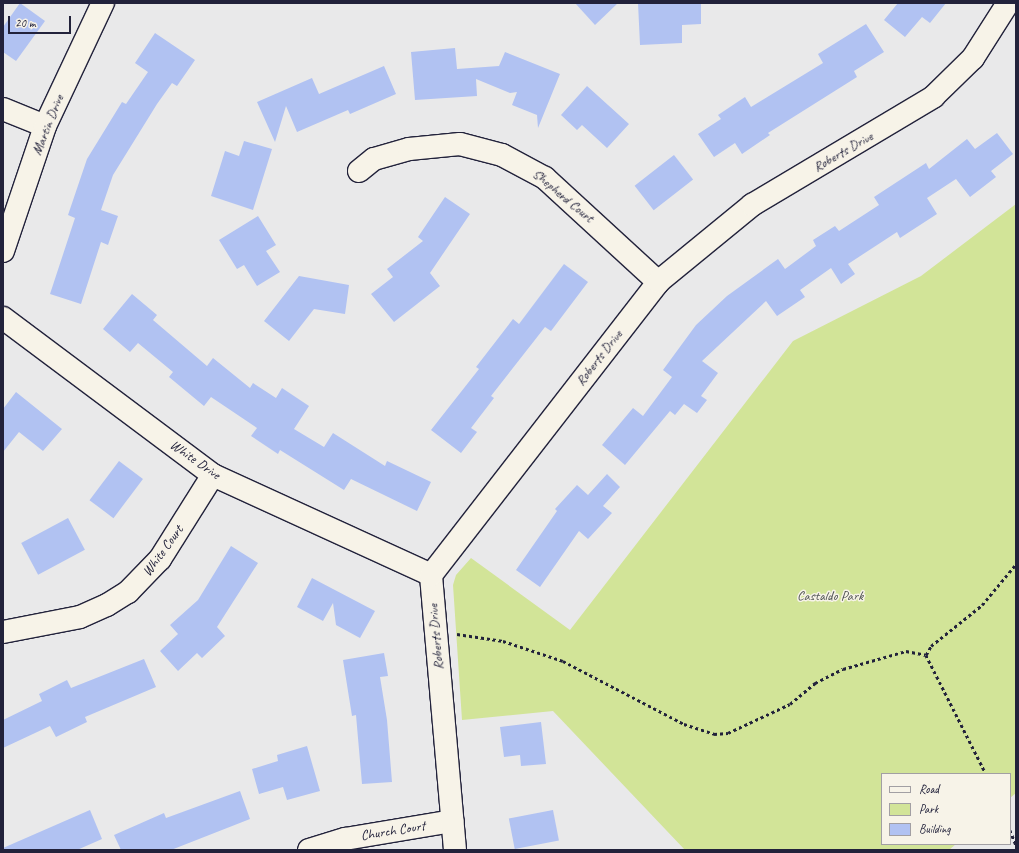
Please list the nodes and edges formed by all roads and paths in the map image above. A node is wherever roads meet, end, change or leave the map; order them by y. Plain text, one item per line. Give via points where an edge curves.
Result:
1 (103, 3) edge
2 (1008, 3) edge
3 (3, 109) edge
4 (45, 126) junction
5 (359, 171) dead end
6 (3, 251) edge
7 (658, 282) junction
8 (3, 318) edge
9 (213, 475) junction
10 (1016, 564) edge
11 (431, 575) junction
12 (3, 632) edge
13 (436, 634) junction
14 (926, 655) junction
15 (985, 773) edge
16 (453, 821) junction
17 (1011, 832) edge
18 (1016, 845) edge
19 (309, 850) edge
20 (455, 850) edge

1 - 4 street, Martin Drive
2 - 7 street, Roberts Drive via 973,58 933,97 752,205
3 - 4 street
4 - 6 street, Martin Drive
5 - 7 street, Shepherd Court via 374,158 416,148 460,144 502,156 545,178
7 - 11 street, Roberts Drive
8 - 9 street, White Drive
9 - 11 street, White Drive
9 - 12 street, White Court via 160,559 128,592 80,617
10 - 14 path via 982,605 931,646
11 - 13 street, Roberts Drive
13 - 14 path via 503,641 563,661 684,724 714,734 728,733 790,704 815,683 843,669 906,651
13 - 16 street, Roberts Drive
14 - 15 path
16 - 19 street, Church Court via 345,839
16 - 20 street, Roberts Drive
17 - 18 path

